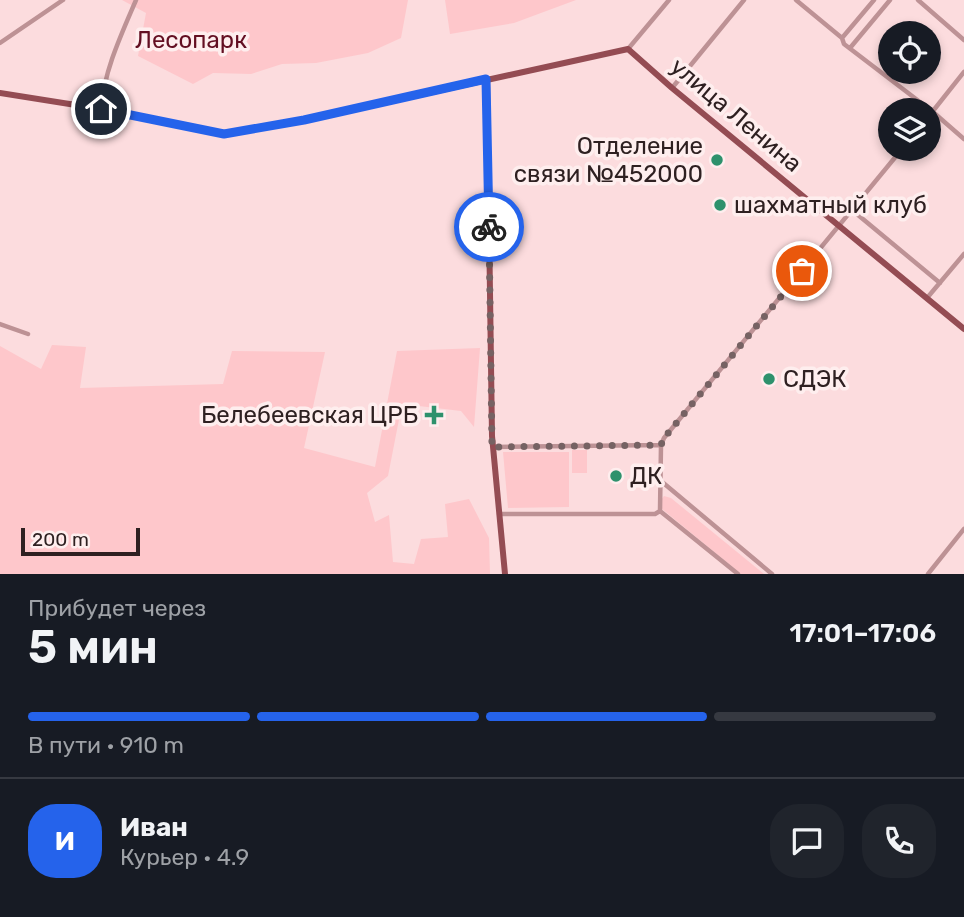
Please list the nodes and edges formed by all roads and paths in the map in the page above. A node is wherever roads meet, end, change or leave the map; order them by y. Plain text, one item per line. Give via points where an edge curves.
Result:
1 (63, 0) edge
2 (136, 0) edge
3 (668, 0) edge
4 (744, 0) edge
5 (796, 0) edge
6 (874, 0) edge
7 (890, 0) edge
8 (918, 0) edge
9 (842, 38) junction
10 (964, 40) edge
11 (0, 43) edge
12 (850, 48) junction
13 (628, 49) junction
14 (964, 72) edge
15 (486, 79) junction
16 (672, 88) junction
17 (0, 93) edge
18 (911, 98) edge
19 (941, 101) edge
20 (101, 109) junction
21 (941, 122) edge
22 (964, 139) edge
23 (892, 161) edge
24 (852, 211) junction
25 (839, 226) junction
26 (964, 254) edge
27 (940, 283) junction
28 (927, 299) junction
29 (0, 324) edge
30 (964, 329) edge
31 (28, 334) dead end
32 (661, 445) junction
33 (492, 447) junction
34 (660, 481) junction
35 (660, 511) junction
36 (499, 514) junction
37 (964, 529) edge
38 (505, 574) edge
39 (738, 574) edge
40 (772, 574) edge
41 (928, 574) edge

1 - 11 street
2 - 20 street via 109,68
3 - 13 street
4 - 16 street
5 - 9 street
6 - 9 street
7 - 12 street
8 - 10 street
9 - 12 street
12 - 18 street
13 - 15 main road
13 - 16 main road, улица Ленина
14 - 19 street
15 - 20 main road via 224,134
15 - 33 main road
16 - 25 main road, улица Ленина
17 - 20 main road
21 - 22 street
23 - 24 street
24 - 25 street
24 - 27 street
25 - 28 main road, улица Ленина
25 - 32 street
26 - 27 street
27 - 28 street
28 - 30 main road, улица Ленина
29 - 31 street
32 - 33 street
32 - 34 street
33 - 36 main road
34 - 35 street
34 - 40 street
35 - 36 street
35 - 39 street
36 - 38 main road
37 - 41 street

